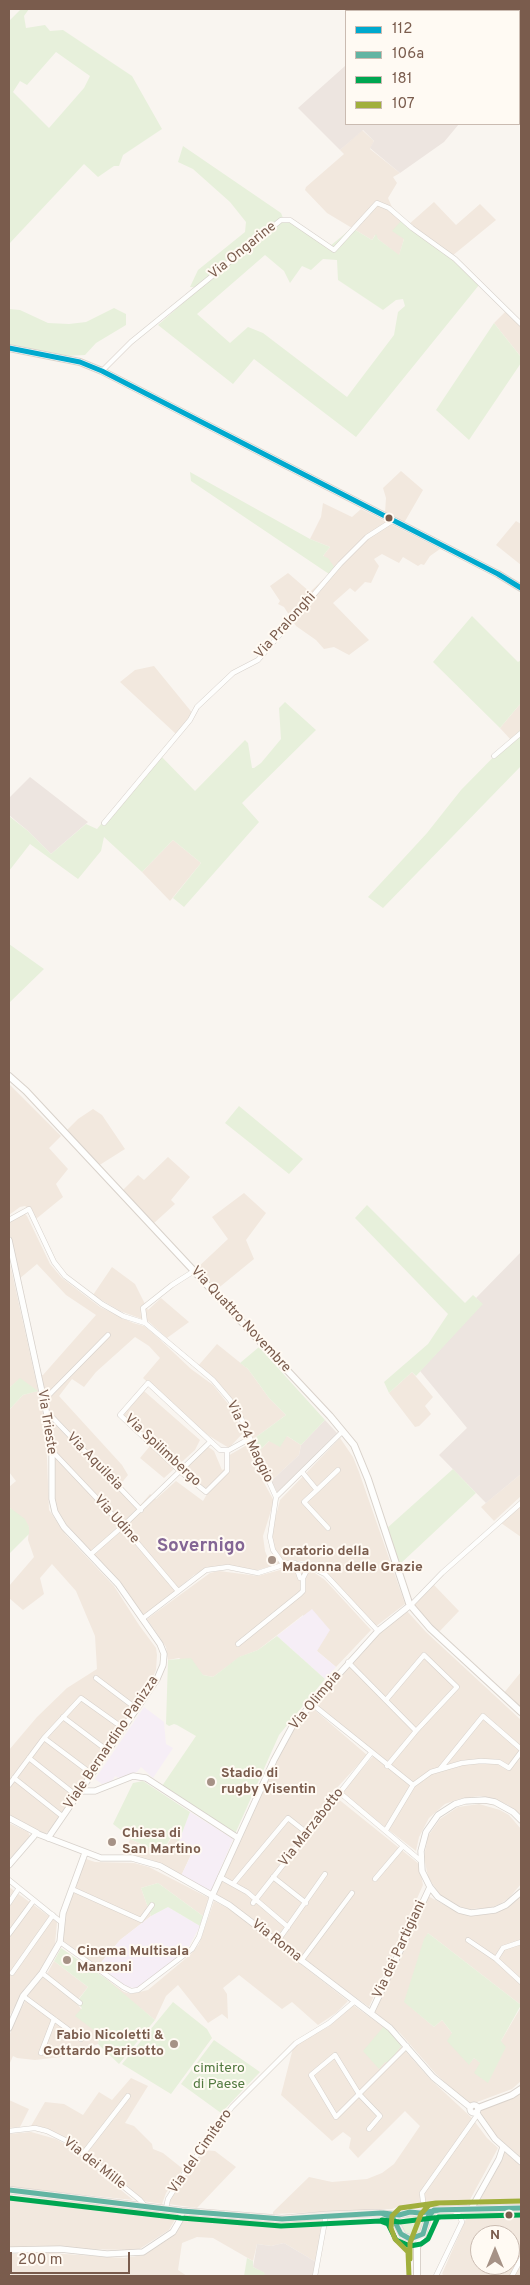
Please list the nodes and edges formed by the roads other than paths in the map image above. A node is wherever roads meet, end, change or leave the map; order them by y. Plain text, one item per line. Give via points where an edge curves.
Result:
1 (521, 324) edge
2 (9, 348) edge
3 (102, 371) junction
4 (392, 521) junction
5 (521, 588) edge
6 (521, 733) edge
7 (494, 756) dead end
8 (104, 823) dead end
9 (9, 1076) edge
10 (9, 1220) edge
11 (9, 1240) edge
12 (194, 1271) junction
13 (145, 1323) junction
14 (108, 1335) dead end
15 (44, 1400) junction
16 (47, 1415) junction
17 (343, 1431) junction
18 (249, 1440) junction
19 (210, 1442) junction
20 (227, 1450) junction
21 (52, 1452) junction
22 (338, 1470) dead end
23 (181, 1472) junction
24 (302, 1472) junction
25 (317, 1490) junction
26 (276, 1498) junction
27 (521, 1503) edge
28 (141, 1510) junction
29 (123, 1526) junction
30 (328, 1528) dead end
31 (91, 1554) junction
32 (283, 1564) junction
33 (295, 1564) junction
34 (309, 1566) junction
35 (303, 1578) junction
36 (178, 1591) junction
37 (411, 1605) junction
38 (134, 1609) joint
39 (142, 1620) junction
40 (378, 1631) junction
41 (238, 1644) dead end
42 (348, 1662) junction
43 (96, 1678) dead end
44 (386, 1700) junction
45 (312, 1704) junction
46 (137, 1709) junction
47 (521, 1712) edge
48 (64, 1717) junction
49 (123, 1728) junction
50 (416, 1731) junction
51 (44, 1738) junction
52 (521, 1750) edge
53 (108, 1751) junction
54 (370, 1753) junction
55 (28, 1758) junction
56 (387, 1766) junction
57 (439, 1770) junction
58 (92, 1774) junction
59 (14, 1778) junction
60 (9, 1786) edge
61 (413, 1786) junction
62 (339, 1792) junction
63 (79, 1794) junction
64 (62, 1816) junction
65 (9, 1818) edge
66 (521, 1820) edge
67 (57, 1824) junction
68 (386, 1830) junction
69 (307, 1833) junction
70 (36, 1837) junction
71 (47, 1838) junction
72 (238, 1838) junction
73 (55, 1841) junction
74 (403, 1846) junction
75 (85, 1852) junction
76 (421, 1861) junction
77 (9, 1865) edge
78 (325, 1874) dead end
79 (220, 1877) junction
80 (273, 1877) junction
81 (9, 1880) edge
82 (375, 1880) dead end
83 (233, 1884) junction
84 (430, 1887) junction
85 (19, 1888) junction
86 (72, 1889) junction
87 (521, 1892) edge
88 (352, 1893) dead end
89 (212, 1896) junction
90 (34, 1900) junction
91 (254, 1901) junction
92 (306, 1902) junction
93 (9, 1903) edge
94 (152, 1906) dead end
95 (53, 1915) junction
96 (61, 1922) junction
97 (288, 1926) junction
98 (9, 1934) edge
99 (468, 1940) dead end
100 (60, 1942) junction
101 (277, 1942) junction
102 (521, 1942) edge
103 (496, 1959) junction
104 (301, 1961) junction
105 (42, 1972) junction
106 (12, 1973) dead end
107 (521, 1982) edge
108 (23, 1996) junction
109 (355, 2001) junction
110 (80, 2002) dead end
111 (371, 2013) junction
112 (54, 2019) junction
113 (9, 2028) edge
114 (81, 2039) dead end
115 (407, 2046) junction
116 (41, 2053) dead end
117 (521, 2089) edge
118 (358, 2094) junction
119 (128, 2096) dead end
120 (477, 2112) junction
121 (369, 2129) dead end
122 (9, 2131) edge
123 (503, 2147) junction
124 (83, 2154) junction
125 (521, 2162) edge
126 (9, 2190) edge
127 (423, 2201) dead end
128 (145, 2206) junction
129 (166, 2208) junction
130 (521, 2208) edge
131 (471, 2209) junction
132 (434, 2210) junction
133 (453, 2210) junction
134 (182, 2211) junction
135 (416, 2212) junction
136 (381, 2213) junction
137 (326, 2214) junction
138 (404, 2214) junction
139 (425, 2226) junction
140 (398, 2227) junction
141 (422, 2234) junction
142 (405, 2238) junction
143 (9, 2250) edge
144 (417, 2254) junction
145 (521, 2259) edge
146 (417, 2273) edge
147 (315, 2276) edge
148 (422, 2276) edge
149 (436, 2276) edge
150 (512, 2276) edge

1 - 3 street, Via Ongarine via 455,259 389,208 377,203 334,250 290,220 281,220 131,342
2 - 3 main road via 80,362
3 - 4 main road
4 - 5 main road
4 - 8 street, Via Pralonghi via 367,538 340,564 258,660 233,673 197,707 190,720
6 - 7 street
9 - 12 main road, Via Quattro Novembre
10 - 13 street, Via 24 Maggio via 29,1209 54,1262 65,1276 102,1304
11 - 15 street, Via Trieste
12 - 13 street via 143,1308
12 - 17 main road, Via Quattro Novembre
13 - 18 street, Via 24 Maggio via 220,1386 241,1418
14 - 15 street
15 - 16 street, Via Trieste
16 - 21 street, Via Trieste
16 - 28 street, Via Aquileia
17 - 24 street
17 - 37 main road, Via Quattro Novembre via 354,1445 368,1479
18 - 20 street
18 - 26 street, Via 24 Maggio
19 - 20 street, Via Spilimbergo via 220,1450
19 - 23 street
19 - 23 street, Via Spilimbergo via 148,1383 120,1415
20 - 23 street, Via Spilimbergo via 227,1471 206,1492
21 - 29 street, Via Udine
21 - 31 street, Via Trieste via 55,1512 64,1527
22 - 25 street
23 - 28 street
24 - 25 street
24 - 26 street
25 - 30 street via 304,1502
26 - 32 street, Via 24 Maggio via 270,1537 273,1550
27 - 37 street, Via Olimpia
28 - 29 street
29 - 31 street
29 - 36 street, Via Udine
31 - 38 street, Via Trieste via 118,1584
32 - 33 street
32 - 36 street via 258,1573 228,1567 206,1570
33 - 34 street
33 - 35 street via 300,1578
34 - 35 street
34 - 40 street via 325,1574
35 - 41 street via 304,1588 300,1594
36 - 39 street
37 - 40 street, Via Olimpia
37 - 47 main road, Via Quattro Novembre via 430,1628
38 - 39 street, Viale Bernardino Panizza
39 - 46 street, Viale Bernardino Panizza via 160,1644 164,1659 157,1678
40 - 42 street, Via Olimpia
42 - 44 street
42 - 45 street, Via Olimpia
43 - 46 street
44 - 50 street
44 - 50 street via 424,1655 457,1687
45 - 54 street
45 - 72 street, Via Olimpia via 293,1725
46 - 49 street, Viale Bernardino Panizza
48 - 49 street via 81,1698
48 - 51 street
48 - 53 street
49 - 53 street, Viale Bernardino Panizza
50 - 56 street
51 - 55 street
51 - 58 street
52 - 57 street via 509,1768 499,1762 481,1761
52 - 57 street via 483,1716
53 - 58 street, Viale Bernardino Panizza
54 - 56 street
54 - 62 street, Via Marzabotto
55 - 59 street
55 - 63 street
56 - 61 street
57 - 61 street
58 - 63 street, Viale Bernardino Panizza
59 - 60 street
59 - 64 street
61 - 68 street
62 - 68 street
62 - 69 street, Via Marzabotto
63 - 64 street, Viale Bernardino Panizza
63 - 72 street via 133,1776 146,1778
64 - 67 street, Viale Bernardino Panizza
65 - 70 street via 29,1829
66 - 76 street via 495,1802 475,1800 455,1804 438,1815 426,1832
67 - 71 street, Viale Bernardino Panizza
67 - 73 street, Viale Bernardino Panizza
68 - 74 street
69 - 80 street, Via Marzabotto
69 - 83 street via 288,1818
70 - 71 street, Via Roma
70 - 77 street via 16,1854
71 - 73 street, Via Roma
72 - 79 street, Via Olimpia
73 - 75 street, Via Roma
74 - 76 street
74 - 82 street
75 - 86 street
75 - 89 street, Via Roma via 101,1858 144,1860
76 - 84 street
78 - 92 street
79 - 83 street
79 - 89 street, Via Olimpia
80 - 91 street, Via Marzabotto
80 - 92 street
81 - 85 street
83 - 91 street via 247,1892
84 - 87 street via 448,1904 471,1912 495,1910
84 - 111 street, Via dei Partigiani
85 - 90 street
85 - 93 street
86 - 94 street via 141,1920
86 - 96 street
88 - 104 street
89 - 100 street via 199,1937 192,1948 138,1990 122,1987
89 - 101 street, Via Roma via 239,1912
90 - 95 street
90 - 98 street
91 - 97 street
92 - 97 street
95 - 96 street
95 - 106 street
96 - 100 street
97 - 101 street
99 - 103 street
100 - 105 street
101 - 104 street, Via Roma
102 - 103 street via 503,1948
103 - 107 street
104 - 109 street, Via Roma
105 - 108 street
105 - 110 street
108 - 112 street
108 - 113 street
109 - 111 street, Via Roma
109 - 129 street, Via del Cimitero via 329,2023 296,2043 232,2107 187,2169 168,2199
111 - 115 street, Via Roma
112 - 114 street
112 - 116 street
115 - 118 street
115 - 120 street, Via Roma via 433,2077 470,2107 474,2105
117 - 120 main road
118 - 118 street via 335,2055 311,2075 336,2117
118 - 121 street via 380,2116
119 - 124 street
120 - 123 street
120 - 127 street via 422,2193
122 - 124 street, Via dei Mille via 35,2128 47,2131
123 - 125 street
123 - 131 street
124 - 128 street, Via dei Mille
126 - 128 main road
128 - 129 main road
129 - 134 main road
130 - 131 main road
131 - 133 main road
132 - 133 main road
132 - 135 main road
132 - 139 main road
133 - 149 street via 462,2219
134 - 137 main road via 282,2218
134 - 143 street via 173,2232 143,2252 107,2254 60,2249
135 - 138 main road
135 - 139 main road via 423,2218
136 - 137 main road
136 - 138 main road
136 - 140 main road via 392,2218
137 - 147 street
138 - 140 main road
139 - 141 main road
140 - 142 main road
141 - 142 main road via 416,2239
141 - 144 main road
142 - 144 main road
144 - 146 main road
145 - 150 street
146 - 148 street

